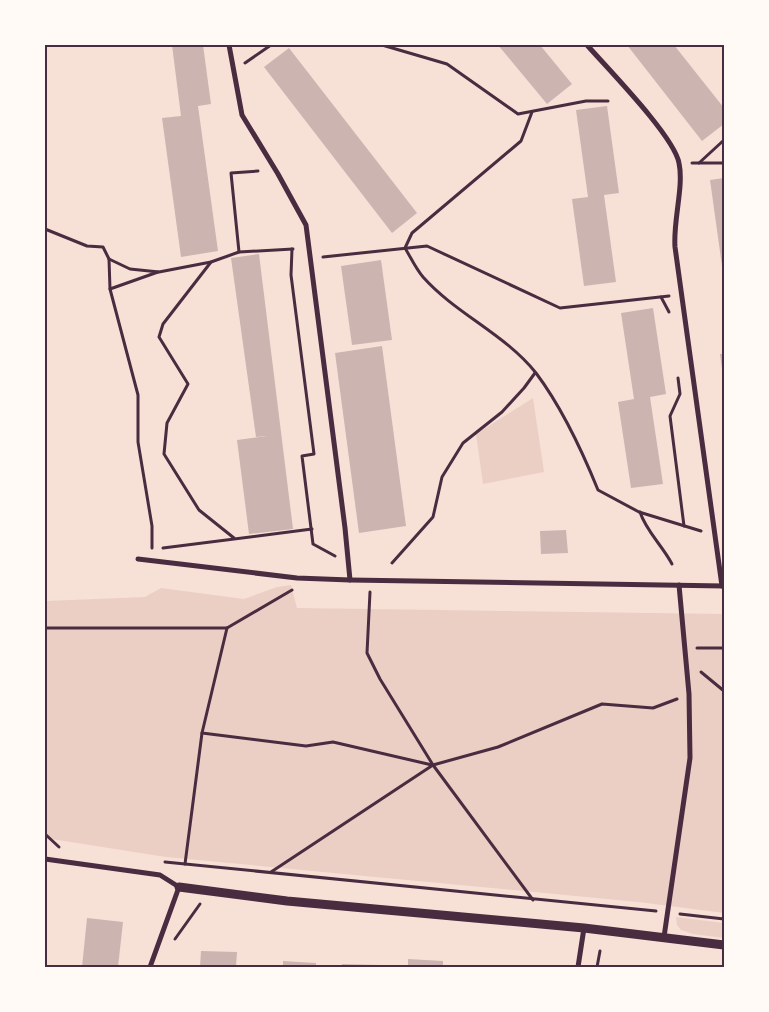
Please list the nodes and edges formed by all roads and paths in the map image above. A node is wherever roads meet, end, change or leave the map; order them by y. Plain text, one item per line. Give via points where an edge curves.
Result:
1 (229, 45) edge
2 (271, 45) edge
3 (382, 45) edge
4 (587, 45) edge
5 (233, 72) junction
6 (608, 100) dead end
7 (532, 112) junction
8 (724, 140) edge
9 (679, 163) junction
10 (699, 163) junction
11 (724, 163) edge
12 (258, 171) dead end
13 (45, 230) edge
14 (308, 248) junction
15 (405, 248) junction
16 (292, 249) junction
17 (239, 252) junction
18 (310, 258) junction
19 (109, 259) junction
20 (211, 262) junction
21 (159, 272) junction
22 (110, 290) junction
23 (681, 295) junction
24 (660, 297) junction
25 (670, 320) dead end
26 (535, 372) junction
27 (677, 376) dead end
28 (639, 512) junction
29 (684, 526) junction
30 (312, 529) junction
31 (714, 534) junction
32 (234, 538) junction
33 (138, 559) dead end
34 (392, 563) dead end
35 (348, 564) junction
36 (672, 564) dead end
37 (297, 578) junction
38 (350, 580) junction
39 (371, 580) junction
40 (680, 585) junction
41 (723, 586) edge
42 (45, 628) edge
43 (227, 628) junction
44 (685, 647) junction
45 (724, 648) edge
46 (686, 661) junction
47 (724, 690) edge
48 (689, 694) junction
49 (202, 733) junction
50 (433, 765) junction
51 (45, 834) edge
52 (53, 848) dead end
53 (45, 858) edge
54 (157, 861) dead end
55 (184, 864) junction
56 (206, 866) junction
57 (270, 872) junction
58 (179, 887) junction
59 (202, 890) junction
60 (533, 900) junction
61 (668, 912) junction
62 (724, 919) edge
63 (584, 928) junction
64 (664, 937) junction
65 (173, 943) dead end
66 (724, 946) edge
67 (600, 951) dead end
68 (150, 967) edge
69 (578, 967) edge
70 (598, 967) edge

1 - 5 street
2 - 5 path
3 - 7 path via 447,64 518,114
4 - 9 street via 674,147
5 - 14 street via 242,115 306,226
6 - 7 path
7 - 15 path via 521,141 412,233
8 - 10 path
9 - 10 path
9 - 23 street via 680,185 674,228
10 - 11 path
12 - 17 path via 231,173
13 - 19 path via 87,246 103,247
14 - 16 path
14 - 18 street
15 - 18 path
15 - 24 path via 428,246 560,308
15 - 26 path via 422,277 462,312 494,334
16 - 17 path
16 - 30 path via 291,275 314,454 302,456
17 - 20 path
18 - 35 street
19 - 21 path via 130,269
19 - 22 path
20 - 21 path
20 - 32 path via 163,324 159,337 188,384 167,423 164,454 199,510
21 - 22 path
22 - 32 path via 138,395 138,442 152,526 152,548
23 - 24 path
23 - 31 street
24 - 25 path via 669,311
26 - 28 path via 564,419 598,490
26 - 34 path via 502,412 463,443 442,477 433,518
27 - 29 path via 680,394 670,416
28 - 29 path
28 - 36 path
29 - 31 path
30 - 32 path
30 - 35 path via 313,544
31 - 41 street
33 - 37 street
35 - 38 street
37 - 38 street
37 - 43 path via 295,588
38 - 39 street
39 - 40 street
39 - 50 path via 367,653
40 - 41 street
40 - 44 street
42 - 43 path
43 - 49 path
44 - 45 path
44 - 46 street
46 - 47 path
46 - 48 street
48 - 50 path via 653,708 602,704 498,747
48 - 61 street via 690,758
49 - 50 path via 306,746 333,742
49 - 55 path
50 - 57 path
50 - 60 path
51 - 52 path via 60,848
53 - 58 street via 160,875
54 - 55 path
55 - 56 path
56 - 57 path
56 - 59 path
57 - 60 path
58 - 59 street
58 - 68 street
59 - 63 street via 306,903
59 - 65 path via 200,904
60 - 61 path
61 - 62 path
61 - 64 street
63 - 64 street
63 - 69 street
64 - 66 street
67 - 70 path

